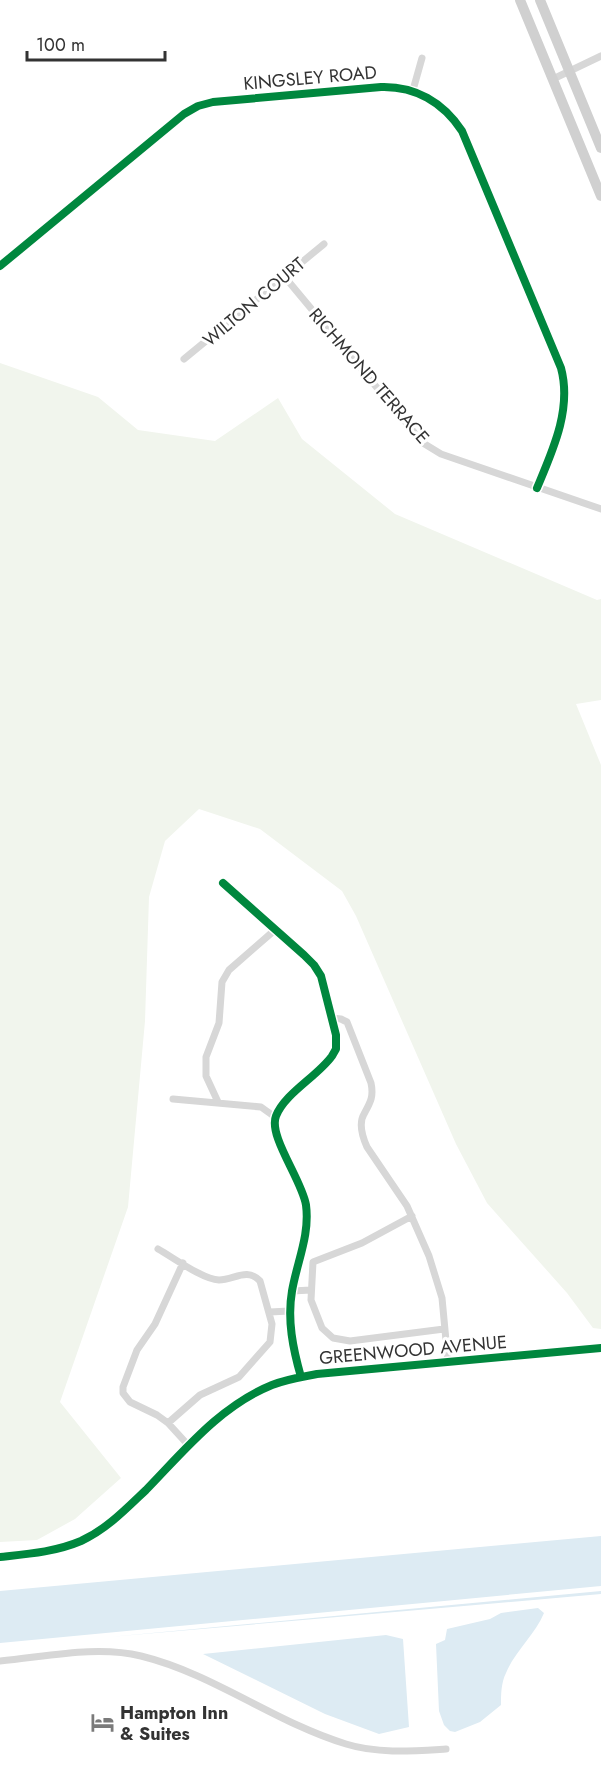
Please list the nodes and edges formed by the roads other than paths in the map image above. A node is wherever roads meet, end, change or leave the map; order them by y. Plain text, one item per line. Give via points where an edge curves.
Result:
1 (520, 0) edge
2 (540, 0) edge
3 (601, 56) edge
4 (422, 58) dead end
5 (569, 71) junction
6 (552, 80) junction
7 (413, 90) junction
8 (601, 147) edge
9 (601, 196) edge
10 (324, 244) dead end
11 (0, 266) edge
12 (284, 276) junction
13 (184, 359) dead end
14 (537, 488) junction
15 (601, 509) edge
16 (223, 883) dead end
17 (276, 929) junction
18 (332, 1018) junction
19 (173, 1099) dead end
20 (218, 1102) junction
21 (275, 1117) junction
22 (412, 1216) junction
23 (158, 1249) dead end
24 (183, 1263) junction
25 (311, 1290) junction
26 (292, 1291) junction
27 (289, 1311) junction
28 (270, 1312) junction
29 (444, 1329) junction
30 (601, 1348) edge
31 (448, 1362) junction
32 (301, 1377) junction
33 (168, 1423) junction
34 (189, 1446) junction
35 (0, 1557) edge
36 (0, 1661) edge
37 (446, 1749) dead end

1 - 6 main road
2 - 5 main road
3 - 5 street
4 - 7 street
5 - 6 street
5 - 8 main road
6 - 9 main road
7 - 11 street, KINGSLEY ROAD via 381,87 198,106
7 - 14 street, KINGSLEY ROAD via 445,110 462,131 561,368 564,413
10 - 12 street, WILTON COURT
12 - 13 street, WILTON COURT
12 - 14 street, RICHMOND TERRACE via 423,443 441,454
14 - 15 street, RICHMOND TERRACE
16 - 17 street
17 - 18 street via 314,965 324,983
17 - 20 street via 229,970 222,982 219,1023 206,1057 206,1076
18 - 21 street via 337,1040 333,1056 282,1105
18 - 22 street via 347,1022 371,1083 370,1104 362,1119 363,1138
19 - 20 street
20 - 21 street via 261,1107
21 - 26 street via 275,1134 302,1190 307,1216
22 - 25 street via 362,1243 313,1262
22 - 29 street via 442,1298
23 - 24 street
24 - 28 street via 215,1279 255,1276
24 - 33 street via 155,1324 137,1350 123,1387 130,1402
25 - 26 street
25 - 29 street via 322,1328 333,1338 350,1341
26 - 27 street
27 - 28 street
27 - 32 street
28 - 33 street via 270,1342 244,1372 200,1395
29 - 31 street
30 - 31 street, GREENWOOD AVENUE
31 - 32 street, GREENWOOD AVENUE
32 - 34 street, GREENWOOD AVENUE via 242,1400
33 - 34 street
34 - 35 street, GREENWOOD AVENUE via 124,1511 95,1533 51,1551
36 - 37 street via 110,1652 138,1656 193,1673 307,1729 347,1744 411,1752

